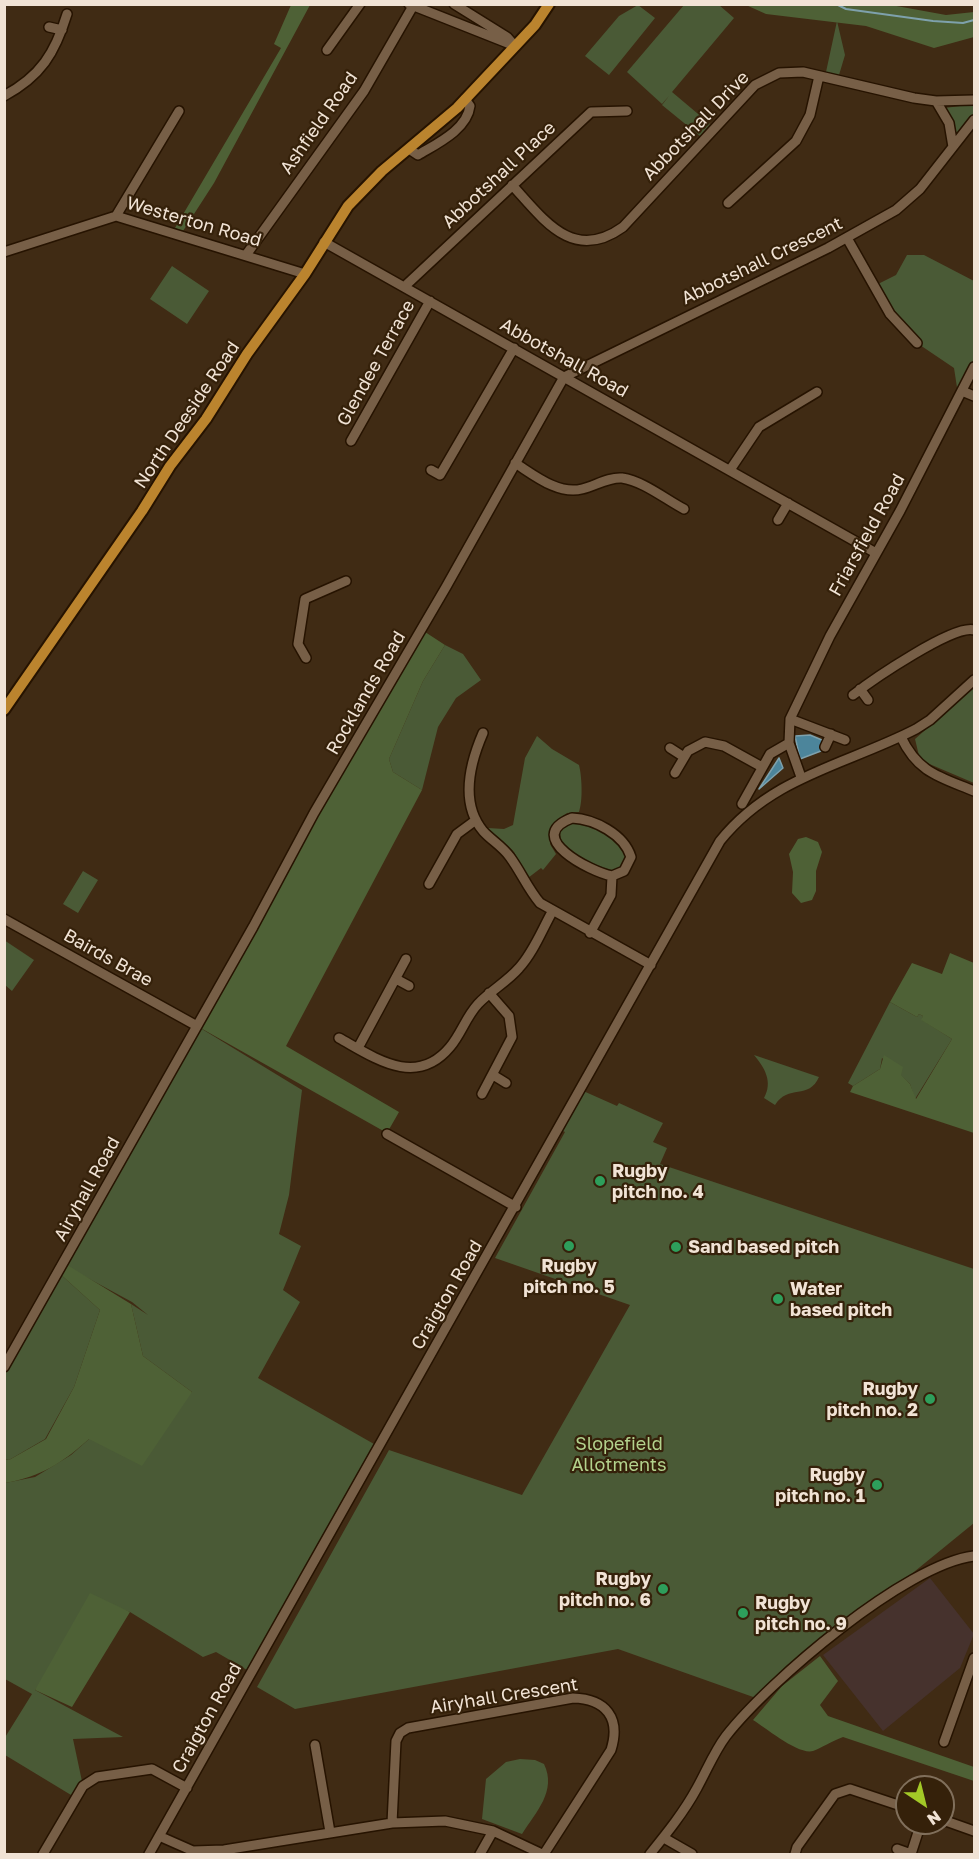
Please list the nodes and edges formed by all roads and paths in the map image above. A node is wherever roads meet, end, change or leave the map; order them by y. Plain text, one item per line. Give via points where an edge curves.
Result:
1 (360, 4) edge
2 (454, 4) edge
3 (549, 4) edge
4 (411, 5) edge
5 (67, 14) dead end
6 (49, 27) dead end
7 (62, 30) junction
8 (515, 46) junction
9 (327, 50) dead end
10 (819, 76) junction
11 (4, 96) edge
12 (975, 100) edge
13 (936, 101) junction
14 (179, 111) dead end
15 (627, 111) dead end
16 (975, 120) edge
17 (953, 147) junction
18 (512, 185) junction
19 (728, 203) dead end
20 (116, 216) junction
21 (848, 238) junction
22 (324, 242) junction
23 (4, 252) edge
24 (246, 255) junction
25 (304, 274) junction
26 (404, 287) junction
27 (430, 301) junction
28 (917, 343) dead end
29 (514, 348) junction
30 (975, 367) edge
31 (564, 376) junction
32 (962, 391) junction
33 (817, 392) dead end
34 (975, 396) edge
35 (351, 441) dead end
36 (515, 463) junction
37 (431, 470) dead end
38 (730, 470) junction
39 (788, 503) junction
40 (684, 509) dead end
41 (778, 520) dead end
42 (876, 553) junction
43 (346, 581) dead end
44 (975, 630) edge
45 (306, 658) dead end
46 (975, 680) edge
47 (868, 700) dead end
48 (4, 710) edge
49 (790, 719) junction
50 (483, 733) dead end
51 (831, 734) junction
52 (901, 737) junction
53 (844, 740) dead end
54 (789, 743) junction
55 (825, 747) dead end
56 (670, 748) dead end
57 (684, 757) junction
58 (762, 767) junction
59 (675, 773) dead end
60 (801, 777) junction
61 (975, 791) edge
62 (742, 804) dead end
63 (476, 820) junction
64 (612, 876) junction
65 (429, 884) dead end
66 (552, 912) junction
67 (4, 919) edge
68 (590, 933) junction
69 (406, 959) dead end
70 (651, 965) junction
71 (396, 979) junction
72 (409, 986) dead end
73 (489, 993) junction
74 (196, 1026) junction
75 (339, 1038) dead end
76 (358, 1048) junction
77 (493, 1075) junction
78 (506, 1083) dead end
79 (483, 1094) dead end
80 (387, 1134) dead end
81 (516, 1207) junction
82 (4, 1367) edge
83 (975, 1547) edge
84 (975, 1556) edge
85 (961, 1557) junction
86 (975, 1658) edge
87 (944, 1742) dead end
88 (315, 1745) dead end
89 (187, 1788) junction
90 (895, 1804) edge
91 (392, 1823) junction
92 (955, 1824) edge
93 (493, 1831) junction
94 (975, 1831) edge
95 (330, 1832) junction
96 (917, 1835) edge
97 (159, 1836) junction
98 (664, 1838) junction
99 (897, 1849) dead end
100 (233, 1852) edge
101 (43, 1854) edge
102 (149, 1854) edge
103 (480, 1854) edge
104 (543, 1854) edge
105 (650, 1854) edge
106 (693, 1854) edge
107 (795, 1854) edge
108 (911, 1854) edge

1 - 9 street
2 - 8 street
3 - 8 main road, North Deeside Road
4 - 8 street
4 - 24 street, Ashfield Road via 364,91
5 - 7 street
6 - 7 street
7 - 11 street via 40,69
8 - 22 main road, North Deeside Road via 465,99 365,187
10 - 13 street, Abbotshall Drive
10 - 18 street, Abbotshall Drive via 778,73 755,85 623,227 600,240 568,238 555,230
10 - 19 street via 810,115 796,141
12 - 13 street, Abbotshall Drive
13 - 17 street via 949,123
14 - 20 street
15 - 18 street, Abbotshall Place via 591,112
16 - 17 street, Abbotshall Crescent
17 - 21 street, Abbotshall Crescent via 906,202
18 - 26 street, Abbotshall Place
20 - 23 street, Westerton Road
20 - 24 street, Westerton Road
21 - 28 street via 890,314
21 - 31 street, Abbotshall Crescent
22 - 25 main road, North Deeside Road
22 - 26 street, Abbotshall Road
24 - 25 street, Westerton Road
25 - 48 main road, North Deeside Road
26 - 27 street, Abbotshall Road
27 - 29 street, Abbotshall Road
27 - 35 street, Glendee Terrace
29 - 31 street, Abbotshall Road
29 - 37 street via 440,475
30 - 32 street, Friarsfield Road
31 - 36 street, Rocklands Road
31 - 38 street, Abbotshall Road
32 - 34 street
32 - 42 street, Friarsfield Road
33 - 38 street via 759,428
36 - 40 street via 552,486 566,490 621,478
36 - 74 street, Rocklands Road
38 - 39 street, Abbotshall Road
39 - 41 street
39 - 42 street, Abbotshall Road
42 - 49 street, Friarsfield Road
43 - 45 street via 304,599 298,644
44 - 47 street via 960,631 920,651 857,692
46 - 52 street, Craigton Road via 930,720
49 - 51 street
49 - 54 street
50 - 63 street via 470,770 470,797
51 - 53 street
51 - 55 street
52 - 60 street, Craigton Road
52 - 61 street via 922,768
54 - 58 street via 775,749
54 - 60 street
56 - 57 street
57 - 58 street via 696,745 714,742
57 - 59 street
58 - 62 street
60 - 70 street, Craigton Road via 753,808 729,830
63 - 65 street via 457,834
63 - 66 street via 485,834 509,855 530,891
64 - 64 street via 630,864 629,850 620,838 579,818 559,825 557,843 567,855 587,869
64 - 68 street via 611,895
66 - 68 street
66 - 73 street via 523,963
67 - 74 street, Bairds Brae
68 - 70 street
69 - 71 street
70 - 81 street, Craigton Road
71 - 72 street
71 - 76 street
73 - 76 street via 476,1006 452,1045 417,1068 397,1067
73 - 77 street via 509,1016 512,1037
74 - 82 street, Airyhall Road
75 - 76 street
77 - 78 street
77 - 79 street
80 - 81 street
81 - 89 street, Craigton Road
83 - 85 street
84 - 85 street
85 - 98 street via 905,1584 823,1643 784,1677 726,1736
86 - 87 street
88 - 95 street
89 - 97 street, Craigton Road
89 - 101 street via 152,1769 97,1777 83,1786
90 - 107 street via 843,1790 835,1794
91 - 93 street via 445,1821
91 - 95 street
91 - 104 street, Airyhall Crescent via 396,1741 400,1733 408,1728 586,1698 608,1711 615,1737 611,1750
92 - 94 street
93 - 103 street
93 - 104 street
95 - 100 street
96 - 108 street
97 - 100 street via 193,1851
97 - 102 street, Craigton Road
98 - 105 street
98 - 106 street
99 - 108 street

